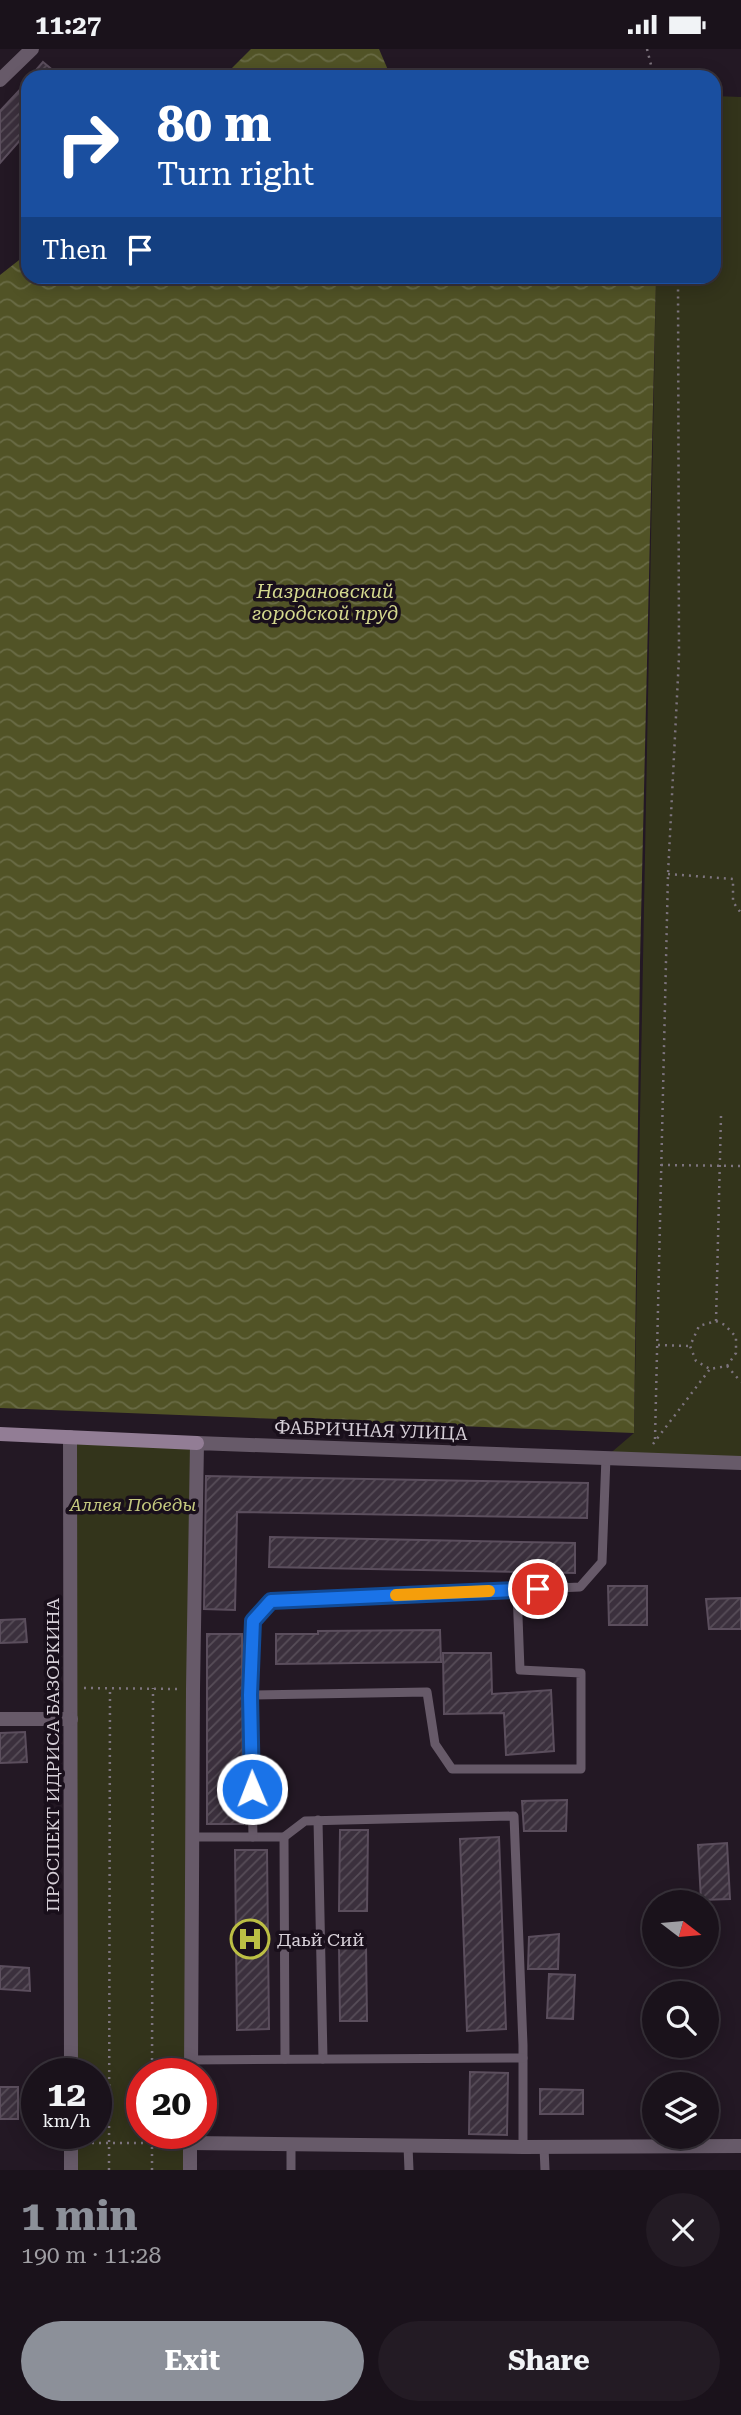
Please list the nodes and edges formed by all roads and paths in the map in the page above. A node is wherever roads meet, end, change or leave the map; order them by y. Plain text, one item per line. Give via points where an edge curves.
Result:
1 (32, 49) edge
2 (647, 49) edge
3 (652, 70) edge
4 (0, 81) edge
5 (678, 284) edge
6 (668, 874) junction
7 (741, 913) edge
8 (721, 1116) dead end
9 (661, 1165) junction
10 (720, 1166) junction
11 (741, 1166) edge
12 (716, 1321) junction
13 (741, 1331) edge
14 (736, 1337) junction
15 (657, 1345) junction
16 (690, 1346) junction
17 (736, 1346) junction
18 (741, 1346) edge
19 (727, 1366) junction
20 (710, 1369) junction
21 (741, 1382) edge
22 (0, 1434) edge
23 (70, 1437) junction
24 (655, 1439) junction
25 (197, 1443) junction
26 (606, 1457) junction
27 (648, 1458) junction
28 (741, 1463) edge
29 (517, 1590) junction
30 (72, 1688) junction
31 (110, 1688) junction
32 (153, 1688) junction
33 (193, 1689) junction
34 (250, 1695) junction
35 (0, 1719) edge
36 (71, 1719) junction
37 (318, 1820) junction
38 (253, 1836) junction
39 (192, 1837) junction
40 (284, 1837) junction
41 (71, 2058) edge
42 (109, 2058) edge
43 (152, 2058) edge
44 (191, 2058) edge
45 (523, 2058) junction
46 (285, 2059) junction
47 (323, 2059) junction
48 (217, 2065) edge
49 (217, 2140) edge
50 (291, 2145) junction
51 (741, 2145) edge
52 (408, 2146) junction
53 (523, 2147) junction
54 (544, 2147) junction
55 (71, 2149) edge
56 (109, 2149) edge
57 (152, 2149) edge
58 (190, 2149) edge
59 (71, 2170) edge
60 (109, 2170) edge
61 (152, 2170) edge
62 (190, 2170) edge
63 (292, 2170) edge
64 (409, 2170) edge
65 (545, 2170) edge

1 - 4 street
2 - 3 path
5 - 6 path via 679,656
6 - 7 path via 733,879 733,902
6 - 9 path
8 - 10 path
9 - 10 path
9 - 15 path
10 - 11 path
10 - 12 path
12 - 14 path
12 - 16 path via 699,1326
13 - 14 path
14 - 17 path
15 - 16 path
15 - 24 path
16 - 20 path via 696,1361
17 - 18 path
17 - 19 path
19 - 20 path
19 - 21 path
20 - 24 path
22 - 23 street, ФАБРИЧНАЯ УЛИЦА
23 - 25 street, ФАБРИЧНАЯ УЛИЦА
23 - 30 street, ПРОСПЕКТ ИДРИСА БАЗОРКИНА
24 - 27 path
25 - 26 street, ФАБРИЧНАЯ УЛИЦА
25 - 33 street
26 - 27 street, ФАБРИЧНАЯ УЛИЦА
26 - 29 lane via 602,1562 580,1587
27 - 28 street, ФАБРИЧНАЯ УЛИЦА
29 - 34 lane via 271,1601 253,1621
29 - 34 lane via 520,1670 581,1673 581,1769 452,1769 435,1744 426,1692
30 - 31 path
30 - 36 street, ПРОСПЕКТ ИДРИСА БАЗОРКИНА
31 - 32 path
31 - 42 path
32 - 33 path
32 - 43 path
33 - 39 street
34 - 38 lane
35 - 36 street
36 - 41 street, ПРОСПЕКТ ИДРИСА БАЗОРКИНА
37 - 40 lane via 305,1821
37 - 45 lane via 514,1816
37 - 47 lane
38 - 39 lane
38 - 40 lane
39 - 44 street
40 - 46 lane
45 - 47 lane
45 - 53 lane
46 - 47 lane
46 - 48 lane
49 - 50 street
50 - 52 street
50 - 63 lane
51 - 54 street
52 - 53 street
52 - 64 lane
53 - 54 street
54 - 65 lane
55 - 59 street
56 - 60 path
57 - 61 path
58 - 62 street

